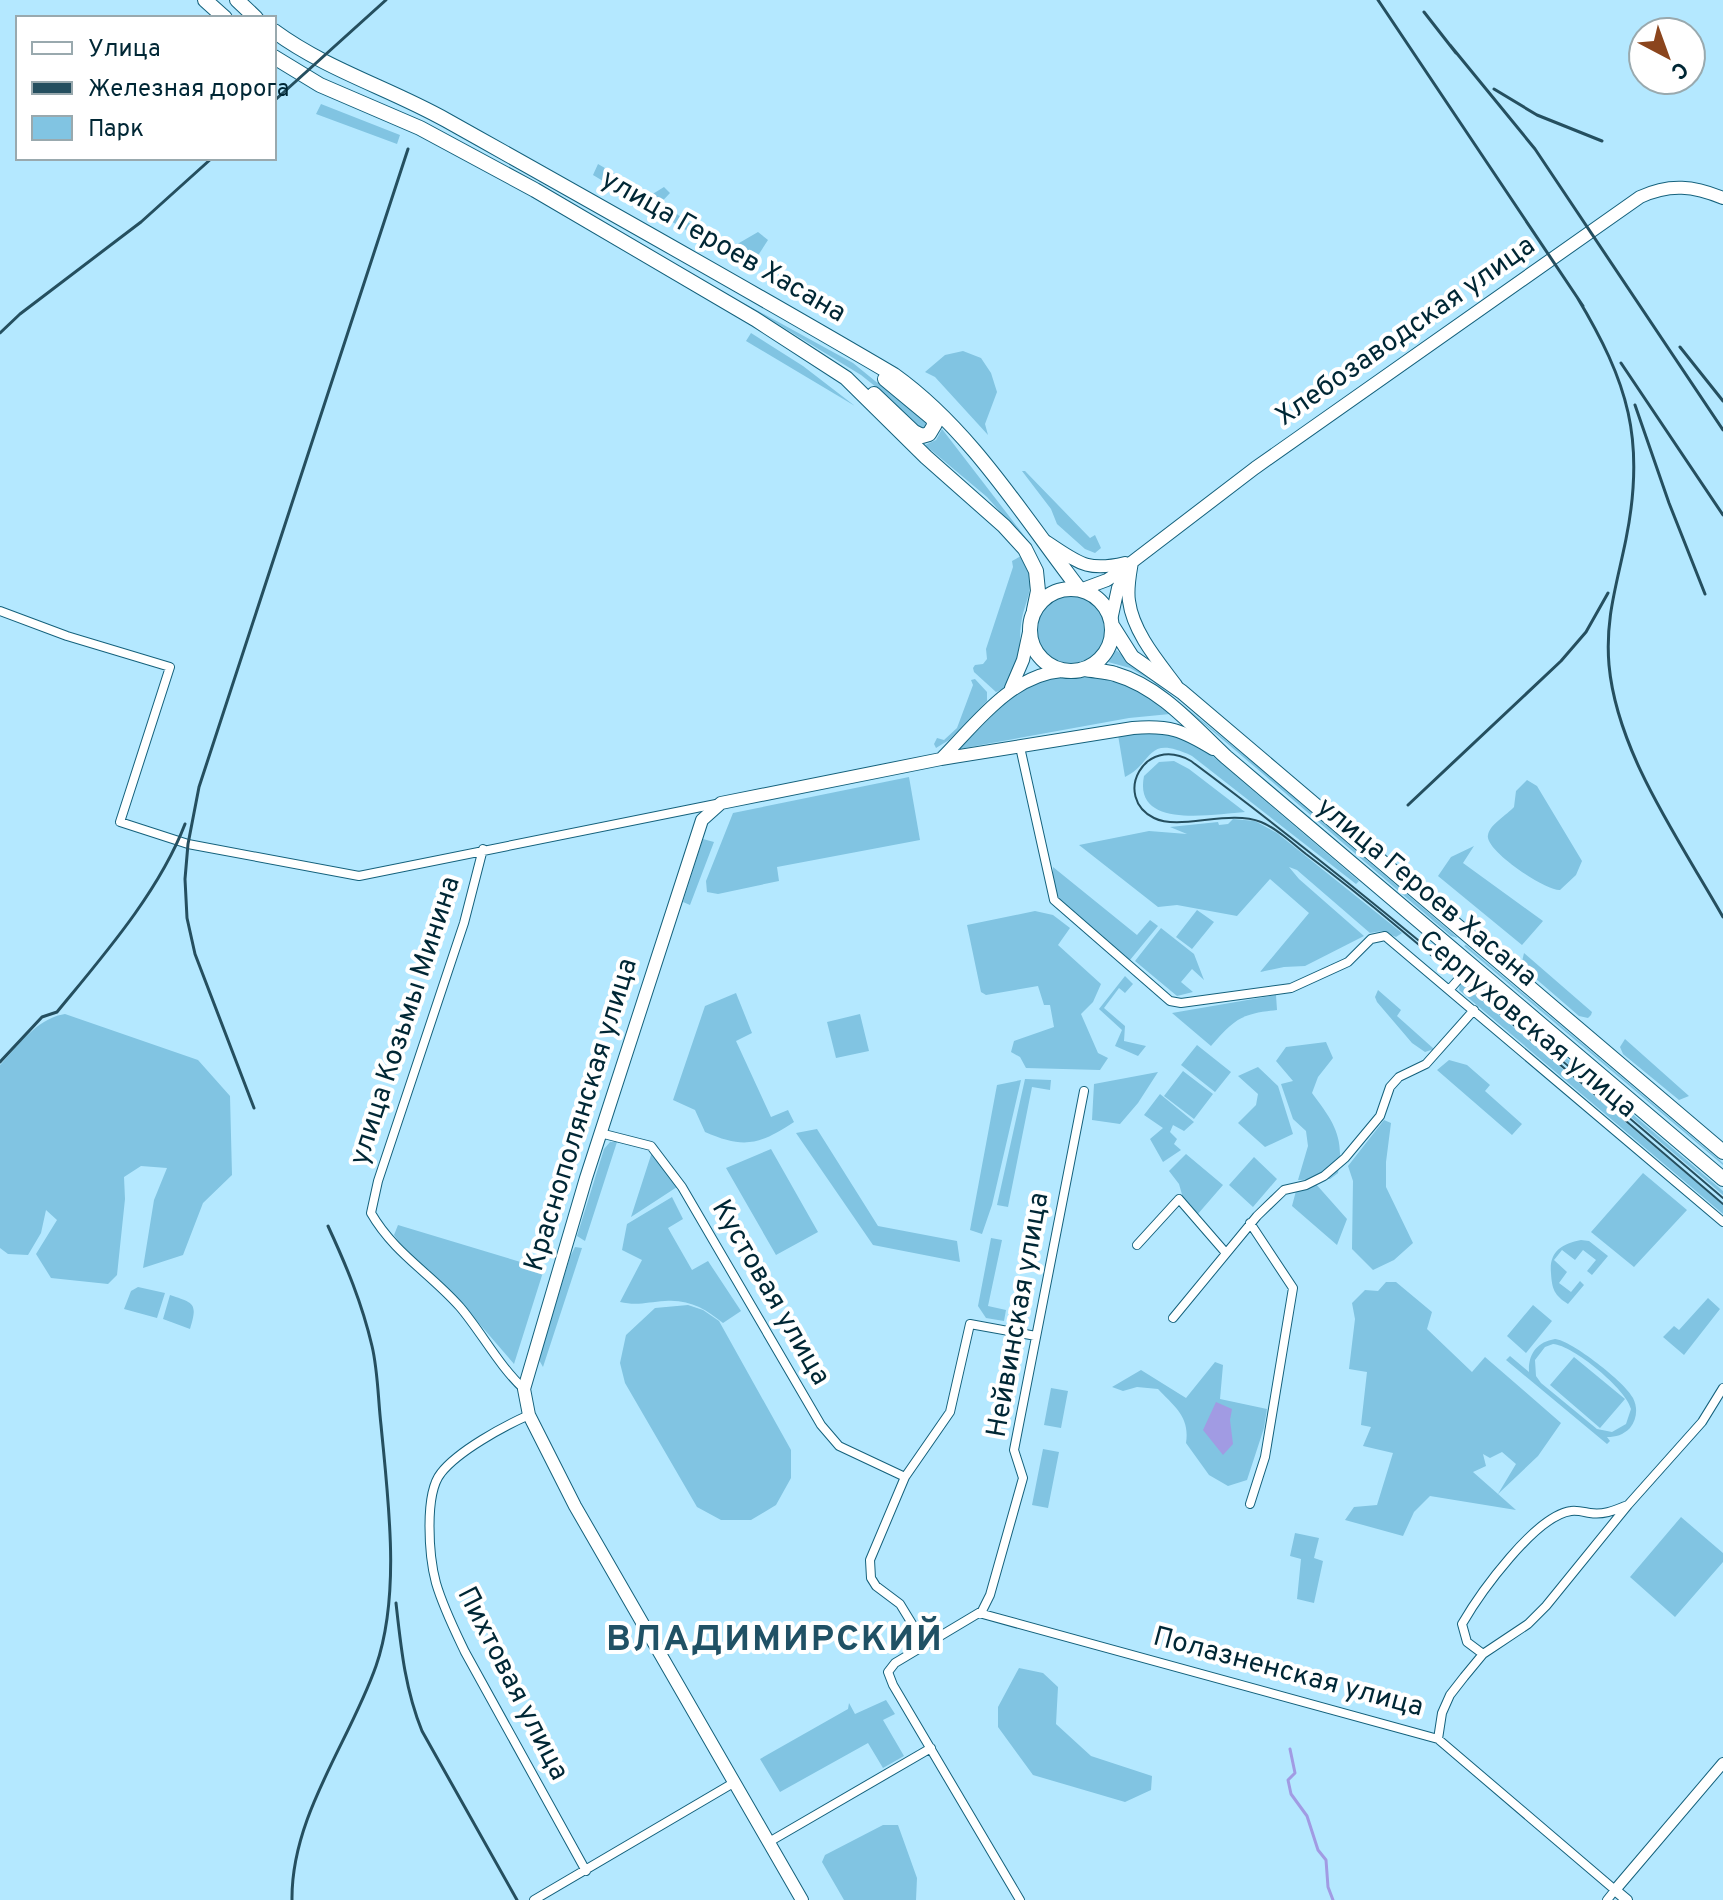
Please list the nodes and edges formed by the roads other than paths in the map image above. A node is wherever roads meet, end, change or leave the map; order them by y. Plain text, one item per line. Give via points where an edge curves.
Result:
1 (205, 0) edge
2 (237, 0) edge
3 (223, 16) edge
4 (254, 16) edge
5 (276, 32) edge
6 (276, 58) edge
7 (1723, 198) edge
8 (865, 358) junction
9 (846, 378) junction
10 (1040, 538) junction
11 (1132, 562) junction
12 (1080, 590) junction
13 (1034, 610) junction
14 (0, 611) edge
15 (1112, 624) junction
16 (1029, 632) junction
17 (1084, 669) junction
18 (1062, 671) junction
19 (1009, 691) junction
20 (1182, 692) junction
21 (1020, 747) junction
22 (1226, 757) junction
23 (941, 759) junction
24 (721, 803) junction
25 (693, 808) junction
26 (702, 820) junction
27 (483, 849) junction
28 (1471, 965) junction
29 (1450, 989) junction
30 (1474, 1010) junction
31 (1084, 1091) dead end
32 (600, 1133) junction
33 (1723, 1152) edge
34 (1723, 1179) edge
35 (1723, 1222) edge
36 (1250, 1223) junction
37 (1137, 1245) dead end
38 (1225, 1252) junction
39 (1173, 1318) dead end
40 (1036, 1336) junction
41 (1723, 1388) edge
42 (524, 1389) junction
43 (529, 1415) junction
44 (905, 1477) junction
45 (1250, 1504) dead end
46 (1628, 1505) junction
47 (979, 1613) junction
48 (921, 1647) junction
49 (1483, 1654) junction
50 (1438, 1739) junction
51 (931, 1748) junction
52 (1723, 1763) edge
53 (735, 1782) junction
54 (769, 1842) junction
55 (586, 1871) junction
56 (1615, 1890) junction
57 (550, 1896) edge
58 (534, 1900) edge
59 (802, 1900) edge
60 (1020, 1900) edge
61 (1607, 1900) edge
62 (1627, 1900) edge

1 - 3 main road
2 - 4 main road
5 - 8 main road, улица Героев Хасана via 318,60 441,117 544,173
6 - 9 main road, улица Героев Хасана via 535,190
7 - 11 main road, Хлебозаводская улица via 1682,187 1640,197 1255,468
8 - 9 main road via 932,418 935,424 929,434 914,432 871,392
8 - 10 main road, улица Героев Хасана via 907,384 947,420
9 - 13 main road, улица Героев Хасана via 1025,549 1036,571
10 - 11 main road via 1082,565 1102,568
10 - 12 main road, улица Героев Хасана
11 - 12 main road, Хлебозаводская улица
11 - 15 main road via 1118,588
11 - 20 main road via 1132,612
12 - 13 main road via 1057,591
12 - 15 main road via 1100,601
13 - 16 main road
14 - 27 street via 170,667 120,822 188,844 359,876
15 - 17 main road via 1107,650
15 - 20 main road, улица Героев Хасана via 1132,657
16 - 18 main road via 1042,660
16 - 19 main road
17 - 18 main road
17 - 22 main road, улица Героев Хасана via 1143,685
18 - 19 main road via 1028,678
19 - 23 main road
20 - 33 main road, улица Героев Хасана
21 - 22 main road via 1162,725 1186,732
21 - 23 main road
21 - 29 street, Серпуховская улица via 1054,900 1170,1001 1291,988 1348,962 1381,935
22 - 28 main road, улица Героев Хасана
23 - 24 main road
24 - 25 street, улица Козьмы Минина
24 - 26 main road
25 - 26 street
25 - 27 street, улица Козьмы Минина
26 - 32 main road, Краснополянская улица
27 - 42 street, улица Козьмы Минина via 371,1213 384,1236 458,1305
28 - 29 street
28 - 34 main road, улица Героев Хасана
29 - 30 street, Серпуховская улица
30 - 35 street, Серпуховская улица
30 - 36 street via 1426,1064 1396,1080 1375,1122 1345,1158 1324,1176 1284,1190
31 - 40 street, Нейвинская улица
32 - 42 main road, Краснополянская улица
32 - 44 street, Кустовая улица via 651,1146 682,1187 821,1425 839,1446
36 - 38 street
36 - 45 street via 1293,1288 1265,1457
37 - 38 street via 1179,1199
38 - 39 street
40 - 44 street via 970,1324 950,1412
40 - 47 street, Нейвинская улица via 1014,1450 1023,1478 990,1595
41 - 46 street via 1702,1422
42 - 43 main road, Краснополянская улица
43 - 53 main road, Краснополянская улица via 575,1506
43 - 55 street, Пихтовая улица via 454,1460 439,1475 430,1496 435,1580 465,1652
44 - 48 street via 870,1560 871,1578 900,1604
46 - 49 street via 1546,1606
46 - 49 street via 1605,1514 1573,1510 1540,1527 1476,1600 1462,1624 1467,1642
47 - 48 street
47 - 50 street, Полазненская улица
48 - 51 street via 888,1672
49 - 50 street via 1450,1695
50 - 56 street, Полазненская улица
51 - 54 street
51 - 60 street
52 - 56 street
53 - 54 main road, Краснополянская улица
53 - 55 street
54 - 59 main road, Краснополянская улица
55 - 57 street
56 - 61 street
56 - 62 street, Полазненская улица
57 - 58 street

